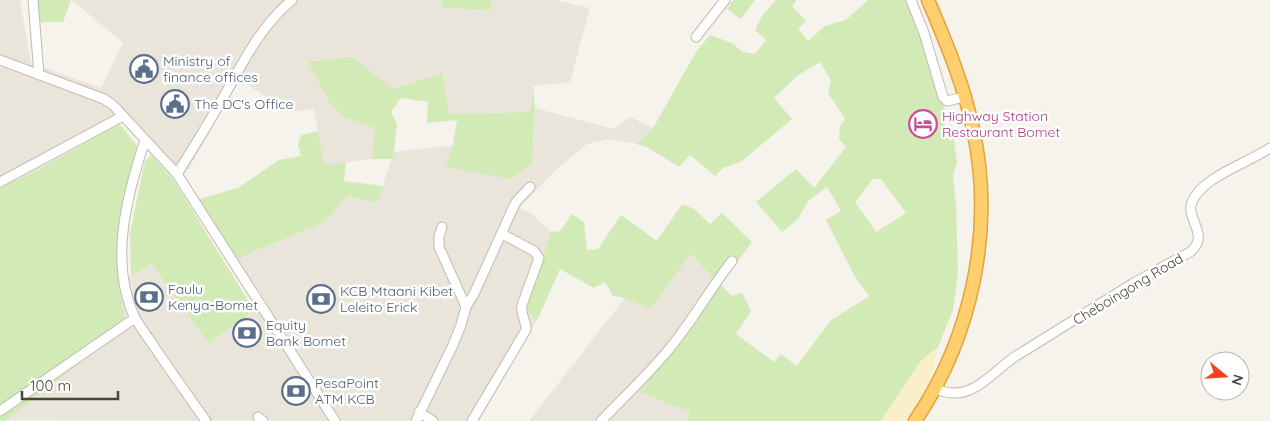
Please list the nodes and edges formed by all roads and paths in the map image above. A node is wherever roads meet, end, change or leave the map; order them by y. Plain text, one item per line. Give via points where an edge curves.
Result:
1 (33, 0) edge
2 (292, 0) edge
3 (725, 0) edge
4 (911, 0) edge
5 (928, 0) edge
6 (696, 38) dead end
7 (947, 45) junction
8 (930, 52) junction
9 (0, 60) edge
10 (39, 75) junction
11 (964, 96) junction
12 (122, 116) junction
13 (145, 140) junction
14 (1270, 148) edge
15 (177, 174) junction
16 (0, 182) edge
17 (530, 187) dead end
18 (442, 226) dead end
19 (502, 234) junction
20 (732, 261) dead end
21 (466, 307) junction
22 (135, 318) junction
23 (936, 389) junction
24 (0, 411) edge
25 (418, 417) edge
26 (206, 421) edge
27 (335, 421) edge
28 (434, 421) edge
29 (472, 421) edge
30 (601, 421) edge
31 (916, 421) edge

1 - 10 street
2 - 15 street via 271,20 255,42
3 - 6 street
4 - 8 street
5 - 7 highway
7 - 8 street
7 - 11 highway
8 - 11 street via 944,100
9 - 10 street
10 - 12 street via 96,96 113,105
11 - 23 highway via 978,161 979,243 967,308
12 - 13 street
12 - 16 street
13 - 15 street
13 - 22 street via 133,184 121,255
14 - 23 street, Cheboingong Road via 1218,175 1193,200 1191,212 1198,237 1190,252 1016,356 970,392 952,394
15 - 27 street
17 - 19 street via 516,202
18 - 21 street via 439,247
19 - 21 street
19 - 29 street via 534,251 539,258 522,306 526,330
20 - 30 street via 669,349
21 - 25 street via 453,345
22 - 24 street
22 - 26 street
23 - 31 highway
25 - 28 street

